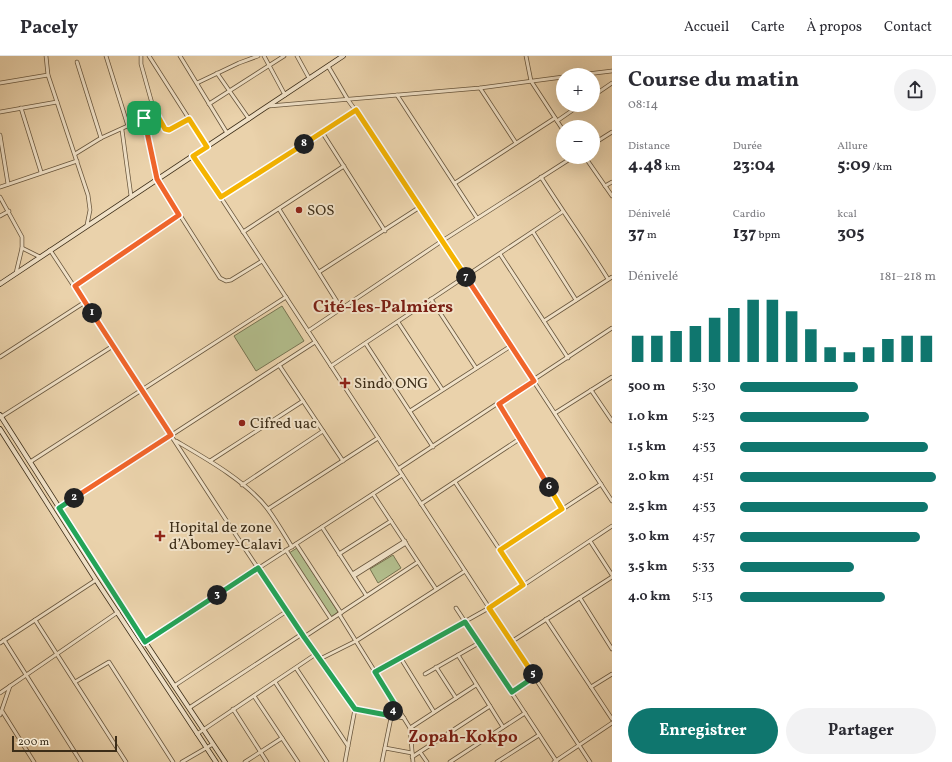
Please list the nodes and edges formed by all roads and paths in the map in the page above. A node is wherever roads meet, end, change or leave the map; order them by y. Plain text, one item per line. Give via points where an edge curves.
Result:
1 (46, 56) edge
2 (106, 56) edge
3 (141, 56) edge
4 (149, 56) edge
5 (182, 56) edge
6 (258, 56) edge
7 (264, 56) edge
8 (284, 56) edge
9 (297, 56) edge
10 (343, 56) edge
11 (526, 56) edge
12 (336, 58) edge
13 (77, 62) dead end
14 (269, 66) junction
15 (328, 66) junction
16 (612, 71) edge
17 (600, 72) edge
18 (217, 73) junction
19 (48, 75) junction
20 (309, 78) junction
21 (556, 78) edge
22 (531, 81) junction
23 (0, 83) edge
24 (197, 83) junction
25 (612, 83) edge
26 (480, 88) junction
27 (229, 90) junction
28 (600, 91) edge
29 (285, 95) junction
30 (397, 95) junction
31 (348, 100) junction
32 (57, 102) junction
33 (210, 104) junction
34 (269, 106) junction
35 (21, 108) junction
36 (356, 110) junction
37 (0, 112) edge
38 (569, 112) edge
39 (156, 113) junction
40 (144, 118) junction
41 (189, 119) junction
42 (249, 120) junction
43 (556, 120) junction
44 (128, 126) junction
45 (122, 130) junction
46 (322, 132) junction
47 (612, 132) edge
48 (227, 133) junction
49 (0, 135) edge
50 (101, 138) junction
51 (600, 140) edge
52 (516, 144) junction
53 (207, 147) junction
54 (75, 154) junction
55 (193, 156) junction
56 (77, 161) junction
57 (562, 164) edge
58 (590, 164) edge
59 (344, 166) junction
60 (41, 172) junction
61 (541, 177) junction
62 (157, 179) junction
63 (612, 182) edge
64 (8, 184) junction
65 (455, 184) junction
66 (606, 186) junction
67 (0, 187) edge
68 (131, 196) junction
69 (612, 196) edge
70 (0, 197) edge
71 (221, 197) junction
72 (420, 207) junction
73 (279, 209) junction
74 (8, 211) junction
75 (562, 212) junction
76 (179, 215) junction
77 (0, 216) edge
78 (477, 218) junction
79 (87, 225) junction
80 (385, 231) junction
81 (243, 232) junction
82 (533, 232) junction
83 (442, 241) junction
84 (22, 248) junction
85 (50, 250) junction
86 (500, 254) junction
87 (40, 257) junction
88 (262, 261) junction
89 (319, 272) junction
90 (16, 273) junction
91 (465, 276) junction
92 (612, 277) edge
93 (608, 279) junction
94 (0, 284) edge
95 (75, 286) junction
96 (286, 297) junction
97 (431, 299) junction
98 (576, 300) junction
99 (85, 302) junction
100 (341, 308) junction
101 (544, 321) junction
102 (398, 322) junction
103 (612, 328) edge
104 (308, 331) junction
105 (315, 342) junction
106 (366, 344) junction
107 (113, 346) junction
108 (511, 346) junction
109 (0, 357) edge
110 (568, 358) junction
111 (279, 365) junction
112 (331, 366) junction
113 (476, 368) junction
114 (612, 376) edge
115 (534, 381) junction
116 (442, 389) junction
117 (142, 390) junction
118 (591, 390) junction
119 (303, 401) junction
120 (499, 404) junction
121 (410, 411) junction
122 (555, 413) junction
123 (1, 416) edge
124 (612, 421) edge
125 (0, 429) edge
126 (323, 431) junction
127 (171, 435) junction
128 (378, 438) junction
129 (521, 438) junction
130 (175, 440) junction
131 (433, 447) junction
132 (210, 461) junction
133 (343, 461) junction
134 (30, 462) junction
135 (398, 469) junction
136 (402, 475) junction
137 (456, 482) junction
138 (601, 484) junction
139 (242, 485) junction
140 (373, 494) junction
141 (612, 501) edge
142 (422, 504) junction
143 (59, 508) junction
144 (268, 509) junction
145 (562, 509) junction
146 (392, 521) junction
147 (612, 526) edge
148 (322, 527) junction
149 (590, 541) junction
150 (405, 542) junction
151 (296, 544) junction
152 (292, 546) junction
153 (286, 550) junction
154 (500, 550) junction
155 (340, 554) junction
156 (418, 562) junction
157 (258, 568) junction
158 (465, 571) junction
159 (354, 575) junction
160 (612, 576) edge
161 (96, 580) junction
162 (523, 585) junction
163 (436, 589) junction
164 (366, 595) junction
165 (580, 598) junction
166 (456, 608) dead end
167 (489, 608) junction
168 (287, 611) junction
169 (118, 612) junction
170 (340, 613) junction
171 (331, 619) junction
172 (546, 619) junction
173 (35, 620) junction
174 (465, 622) junction
175 (303, 635) junction
176 (4, 640) junction
177 (356, 641) junction
178 (145, 642) junction
179 (511, 642) junction
180 (0, 643) edge
181 (479, 643) junction
182 (612, 649) edge
183 (57, 654) junction
184 (316, 654) junction
185 (458, 655) junction
186 (400, 657) junction
187 (320, 659) junction
188 (296, 668) junction
189 (436, 668) junction
190 (375, 672) junction
191 (425, 674) dead end
192 (612, 674) edge
193 (26, 675) junction
194 (534, 677) junction
195 (75, 682) junction
196 (275, 682) junction
197 (476, 685) junction
198 (10, 686) junction
199 (174, 686) junction
200 (591, 687) junction
201 (512, 692) junction
202 (0, 693) edge
203 (254, 696) junction
204 (456, 698) junction
205 (394, 703) junction
206 (490, 706) junction
207 (189, 708) junction
208 (355, 709) junction
209 (233, 710) junction
210 (434, 712) junction
211 (1, 713) edge
212 (525, 713) junction
213 (392, 716) junction
214 (404, 718) junction
215 (612, 719) edge
216 (612, 723) edge
217 (503, 727) junction
218 (410, 728) junction
219 (203, 730) junction
220 (197, 734) junction
221 (539, 735) junction
222 (282, 738) junction
223 (212, 744) junction
224 (579, 745) junction
225 (348, 746) junction
226 (206, 747) junction
227 (385, 748) junction
228 (260, 752) junction
229 (420, 752) junction
230 (412, 755) junction
231 (455, 761) edge
232 (555, 761) edge
233 (34, 762) edge
234 (81, 762) edge
235 (126, 762) edge
236 (173, 762) edge
237 (182, 762) edge
238 (216, 762) edge
239 (225, 762) edge
240 (244, 762) edge
241 (267, 762) edge
242 (298, 762) edge
243 (327, 762) edge
244 (345, 762) edge
245 (382, 762) edge
246 (413, 762) edge
247 (427, 762) edge
248 (450, 762) edge
249 (497, 762) edge
250 (590, 762) edge

1 - 19 street
2 - 44 street
3 - 39 street via 141,64
4 - 41 street
5 - 24 street
6 - 18 street
7 - 14 street
8 - 14 street
9 - 20 street
10 - 12 street
11 - 22 street
12 - 15 street
13 - 50 street
14 - 27 street
14 - 29 street
15 - 20 street
15 - 31 street
16 - 17 street
18 - 24 street
18 - 27 street
19 - 23 street
19 - 32 street
20 - 29 street
21 - 22 street
22 - 26 street
22 - 43 street
24 - 33 street
25 - 28 street
26 - 30 street
26 - 52 street
27 - 33 street
27 - 42 street
29 - 34 street
30 - 31 street
30 - 65 street
31 - 34 street
31 - 36 street
32 - 35 street
32 - 54 street
33 - 48 street
34 - 42 street
35 - 37 street
35 - 60 street
36 - 46 street
36 - 72 street
38 - 43 street
39 - 40 street
39 - 41 street via 165,129 169,130
40 - 44 street
40 - 62 street
41 - 53 street
42 - 48 street
43 - 52 street
44 - 45 street
45 - 50 street
45 - 68 street
46 - 59 street
46 - 71 street
47 - 51 street
48 - 53 street
49 - 64 street
50 - 54 street
52 - 65 street
53 - 55 street
54 - 56 street
55 - 62 street
55 - 71 street
56 - 60 street
56 - 79 street via 88,195 90,210
57 - 61 street
58 - 66 street
59 - 73 street
59 - 80 street
60 - 64 street
61 - 75 street
61 - 78 street
62 - 68 street
62 - 76 street
63 - 66 street
64 - 67 street
65 - 78 street
66 - 69 street
68 - 79 street
70 - 74 street
71 - 81 street
72 - 80 street
72 - 83 street
73 - 81 street
73 - 89 street
74 - 77 street
74 - 84 street via 22,237
75 - 82 street
75 - 93 street
76 - 88 street via 220,278 232,280
76 - 95 street
78 - 83 street
79 - 85 street
80 - 89 street
81 - 88 street
82 - 86 street
82 - 98 street
83 - 91 street
83 - 100 street
84 - 87 street
84 - 90 street
85 - 87 street
85 - 95 street
86 - 91 street
86 - 101 street
87 - 90 street
88 - 96 street
89 - 100 street
90 - 94 street
91 - 97 street
91 - 108 street
92 - 93 street
93 - 98 street
95 - 99 street
96 - 104 street
96 - 117 street
97 - 102 street
97 - 113 street
98 - 101 street
99 - 107 street
99 - 109 street
100 - 104 street
101 - 110 street
102 - 106 street
102 - 116 street
103 - 110 street
104 - 105 street
105 - 111 street
105 - 112 street
106 - 112 street
106 - 121 street
107 - 117 street
107 - 123 street
108 - 113 street
108 - 115 street
110 - 115 street
111 - 119 street
111 - 127 street
112 - 128 street
113 - 116 street
114 - 118 street
115 - 120 street
115 - 122 street
116 - 121 street
117 - 127 street
117 - 134 street
118 - 122 street
118 - 124 street
119 - 126 street
119 - 132 street
120 - 129 street
120 - 131 street
121 - 131 street
122 - 138 street
123 - 134 street
125 - 161 street
126 - 133 street
126 - 139 street
127 - 130 street
127 - 143 street
128 - 133 street
128 - 135 street
129 - 137 street
129 - 145 street
130 - 132 street
130 - 157 street
131 - 135 street
132 - 139 street
133 - 144 street
134 - 143 street
135 - 136 street
136 - 140 street
136 - 142 street
137 - 142 street
137 - 154 street
138 - 141 street
138 - 145 street
139 - 144 street
140 - 146 street
140 - 148 street
142 - 158 street
143 - 178 street
144 - 152 street
145 - 154 street
146 - 150 street
146 - 155 street
147 - 149 street
148 - 151 street
148 - 155 street
149 - 160 street
149 - 162 street
150 - 156 street
150 - 159 street
151 - 152 street
151 - 170 street
152 - 153 street
153 - 157 street
153 - 171 street
154 - 162 street
155 - 159 street
156 - 163 street
156 - 164 street
157 - 168 street
157 - 178 street
158 - 163 street
158 - 167 street
159 - 164 street
160 - 165 street
161 - 169 street
161 - 173 street
162 - 167 street
163 - 177 street
164 - 170 street
165 - 172 street
165 - 182 street
166 - 174 street
167 - 174 street
167 - 179 street
168 - 175 street
168 - 199 street
169 - 183 street
169 - 220 street
170 - 171 street
170 - 177 street
171 - 175 street
172 - 179 street
172 - 200 street
173 - 176 street
173 - 183 street
174 - 181 street
174 - 186 street
175 - 184 street
175 - 207 street
176 - 180 street
176 - 193 street
177 - 187 street
177 - 190 street
178 - 199 street
179 - 194 street
181 - 185 street
181 - 201 street
183 - 193 street
183 - 195 street
184 - 187 street
184 - 188 street
185 - 189 street
185 - 197 street
186 - 190 street
186 - 210 street
187 - 208 street
188 - 196 street
188 - 225 street
189 - 191 street
189 - 204 street
190 - 205 street
192 - 200 street
193 - 198 street
193 - 234 street
194 - 201 street
194 - 224 street
195 - 235 street
195 - 236 street via 109,662
196 - 203 street
196 - 243 street
197 - 204 street
197 - 206 street
198 - 202 street
198 - 211 street
199 - 207 street
200 - 215 street
201 - 212 street
203 - 209 street
203 - 222 street
204 - 210 street
205 - 213 street
205 - 214 street
206 - 217 street
206 - 229 street
207 - 219 street
208 - 213 street
208 - 225 street
209 - 219 street
209 - 228 street
210 - 218 street
211 - 233 street
212 - 217 street
212 - 221 street
213 - 214 street
213 - 227 street
214 - 218 street
216 - 224 street
217 - 231 street
218 - 230 street
219 - 220 street
219 - 223 street
220 - 226 street
221 - 232 street
221 - 249 street
222 - 228 street
222 - 242 street
223 - 226 street
223 - 239 street
224 - 232 street
224 - 250 street
225 - 244 street
226 - 237 street
226 - 238 street
227 - 230 street
227 - 245 street
228 - 240 street
228 - 241 street
229 - 230 street
229 - 247 street
230 - 246 street
231 - 248 street

